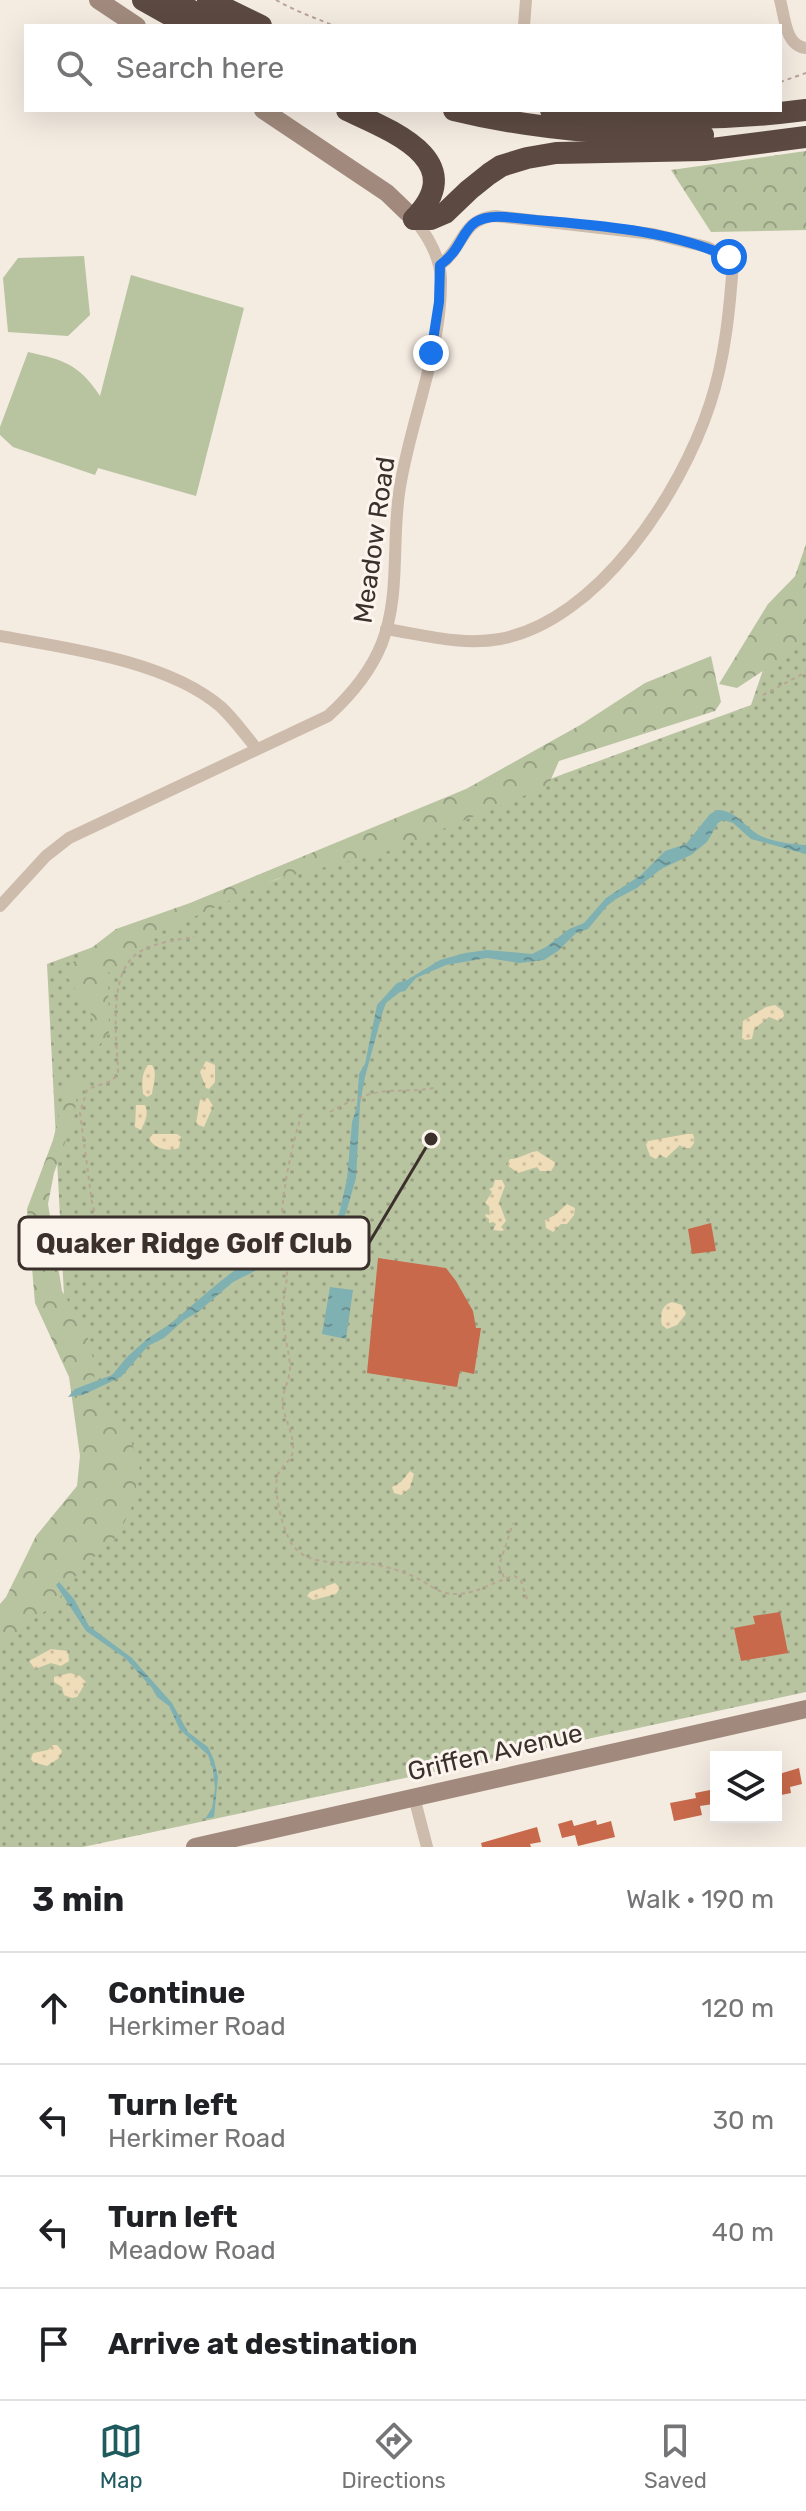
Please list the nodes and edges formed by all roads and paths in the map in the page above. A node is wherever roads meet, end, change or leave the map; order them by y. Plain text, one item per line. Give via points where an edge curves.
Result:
1 (98, 0) edge
2 (143, 0) edge
3 (170, 0) edge
4 (208, 0) edge
5 (276, 0) edge
6 (526, 0) edge
7 (780, 0) edge
8 (134, 24) edge
9 (185, 24) edge
10 (218, 24) edge
11 (257, 24) edge
12 (331, 24) edge
13 (524, 24) edge
14 (805, 48) edge
15 (806, 73) edge
16 (782, 81) edge
17 (806, 110) edge
18 (266, 112) edge
19 (351, 112) edge
20 (465, 112) edge
21 (572, 112) edge
22 (806, 128) edge
23 (806, 137) edge
24 (414, 219) junction
25 (440, 265) junction
26 (386, 629) junction
27 (0, 636) edge
28 (806, 672) edge
29 (763, 695) dead end
30 (257, 749) junction
31 (0, 906) edge
32 (194, 937) dead end
33 (434, 1088) dead end
34 (330, 1112) dead end
35 (302, 1114) dead end
36 (98, 1227) dead end
37 (513, 1523) dead end
38 (504, 1578) junction
39 (528, 1602) dead end
40 (806, 1709) edge
41 (414, 1797) junction
42 (195, 1847) edge
43 (427, 1847) edge

1 - 8 street
2 - 9 highway
3 - 10 highway
4 - 11 highway
5 - 12 path
6 - 13 street
7 - 14 street via 791,41
15 - 16 path
17 - 21 highway via 721,118
18 - 24 street via 387,193
19 - 24 highway via 398,134 425,157 434,192
20 - 22 highway via 619,134 720,135
23 - 24 highway via 704,150 527,158 489,174 445,213
24 - 25 street
25 - 26 street, Meadow Road via 436,326 400,487
25 - 26 street via 471,225 495,216 653,234 707,247 733,261 710,405 696,442 640,539 598,582 542,626 475,641
26 - 30 street, Meadow Road via 365,674 342,703 328,716
27 - 30 street via 162,673 221,707
28 - 29 path
30 - 31 street, Meadow Road via 69,838
32 - 36 path via 135,956 121,976 115,1009 118,1072 109,1083 87,1090 80,1113
33 - 34 path via 368,1095
35 - 38 path via 286,1183 283,1237 287,1275 282,1316 290,1369 283,1407 293,1444 293,1455 278,1473 276,1495 284,1528 302,1556 389,1568 435,1591 474,1591
37 - 38 path via 499,1566
38 - 39 path via 521,1581
40 - 41 street, Griffen Avenue
41 - 42 street, Griffen Avenue
41 - 43 street

